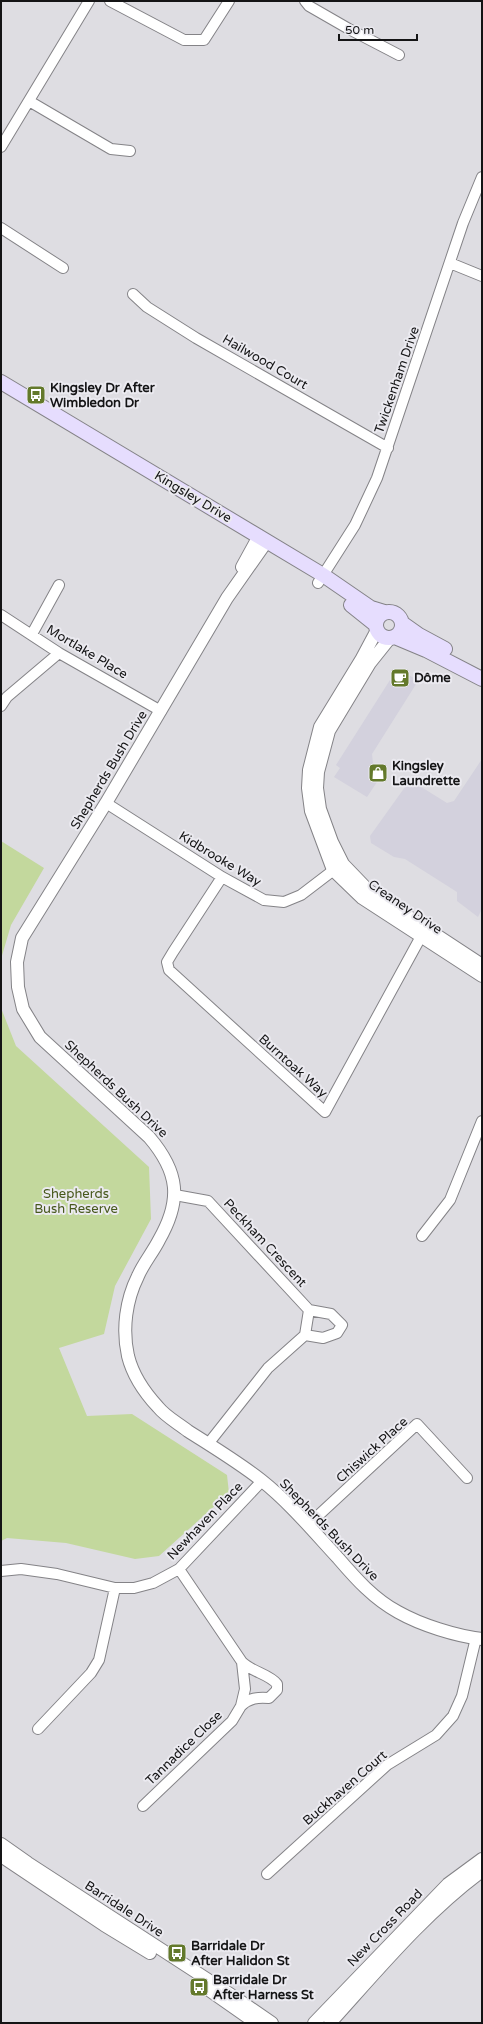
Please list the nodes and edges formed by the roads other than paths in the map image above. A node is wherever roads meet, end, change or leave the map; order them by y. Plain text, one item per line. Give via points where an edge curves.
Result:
1 (89, 1) edge
2 (110, 1) edge
3 (229, 1) edge
4 (305, 1) edge
5 (399, 55) dead end
6 (29, 101) junction
7 (1, 147) edge
8 (130, 151) dead end
9 (482, 177) edge
10 (1, 228) edge
11 (450, 263) junction
12 (63, 268) dead end
13 (482, 276) edge
14 (133, 294) dead end
15 (1, 382) edge
16 (1, 392) edge
17 (388, 448) junction
18 (261, 542) junction
19 (320, 579) junction
20 (59, 585) dead end
21 (384, 612) junction
22 (1, 615) edge
23 (402, 623) junction
24 (376, 627) junction
25 (32, 634) junction
26 (392, 638) junction
27 (59, 653) junction
28 (482, 668) edge
29 (482, 679) edge
30 (1, 706) edge
31 (161, 711) junction
32 (106, 803) junction
33 (338, 867) junction
34 (222, 877) junction
35 (424, 931) junction
36 (482, 965) edge
37 (482, 976) edge
38 (482, 1121) edge
39 (175, 1195) junction
40 (422, 1236) dead end
41 (309, 1310) junction
42 (306, 1335) junction
43 (208, 1444) junction
44 (467, 1478) dead end
45 (262, 1481) junction
46 (308, 1525) junction
47 (179, 1569) junction
48 (1, 1571) edge
49 (115, 1588) junction
50 (479, 1638) edge
51 (242, 1662) junction
52 (241, 1706) junction
53 (38, 1729) dead end
54 (143, 1806) dead end
55 (3, 1854) edge
56 (482, 1859) edge
57 (482, 1871) edge
58 (267, 1874) dead end
59 (256, 2023) edge
60 (272, 2023) edge
61 (314, 2023) edge
62 (330, 2023) edge

1 - 6 street
2 - 3 street via 184,40 204,40
4 - 5 street via 309,6 349,29
6 - 7 street
6 - 8 street via 112,148
9 - 11 street, Twickenham Drive
10 - 12 street
11 - 13 street
11 - 17 street, Twickenham Drive
14 - 17 street, Hailwood Court via 147,307 196,338
15 - 18 main road, Kingsley Drive
16 - 18 main road, Kingsley Drive
17 - 19 street, Twickenham Drive via 368,500
18 - 19 main road, Kingsley Drive
18 - 31 street, Shepherds Bush Drive
19 - 21 main road, Kingsley Drive via 371,608
19 - 24 main road, Kingsley Drive
20 - 25 street
21 - 23 main road via 396,613
21 - 24 main road via 378,618
22 - 25 street, Mortlake Place
23 - 26 main road via 401,632
23 - 28 main road via 419,635
24 - 26 main road via 382,636
24 - 33 street, Creaney Drive via 361,660 320,727 311,758 308,788 311,812
25 - 27 street, Mortlake Place
26 - 29 main road via 426,650
26 - 33 street, Creaney Drive via 370,663 335,719 320,760 317,788 320,809
27 - 30 street via 7,697
27 - 31 street, Mortlake Place
31 - 32 street, Shepherds Bush Drive
32 - 34 street, Kidbrooke Way
32 - 39 street, Shepherds Bush Drive via 22,938 17,962 18,987 23,1009 40,1037 149,1137 163,1154 172,1175
33 - 34 street, Kidbrooke Way via 301,895 284,902 264,900
33 - 35 street, Creaney Drive via 362,898
34 - 35 street, Burntoak Way via 167,962 169,970 324,1112
35 - 36 street, Creaney Drive
35 - 37 street, Creaney Drive
38 - 40 street via 450,1200
39 - 41 street, Peckham Crescent via 208,1200
39 - 43 street, Shepherds Bush Drive via 169,1222 138,1275 132,1292 127,1310 126,1344 133,1371 141,1388 167,1416
41 - 42 street
41 - 42 street via 331,1314 342,1325 337,1333 323,1338
42 - 43 street via 268,1368
43 - 45 street, Shepherds Bush Drive
44 - 46 street, Chiswick Place via 417,1424
45 - 46 street, Shepherds Bush Drive
45 - 47 street, Newhaven Place
46 - 50 street, Shepherds Bush Drive via 373,1595 398,1612 427,1625
47 - 49 street, Newhaven Place via 153,1583 134,1588
47 - 51 street, Tannadice Close
48 - 49 street, Newhaven Place via 21,1569 57,1574
49 - 53 street via 99,1660 91,1673
50 - 58 street, Buckhaven Court via 462,1696 453,1716 436,1735 387,1765
51 - 52 street, Tannadice Close via 245,1689
51 - 52 street, Tannadice Close via 249,1669 274,1680 277,1690 269,1698 247,1700
52 - 54 street, Tannadice Close via 232,1721
55 - 59 street, Barridale Drive via 104,1925 203,1986
55 - 60 street, Barridale Drive
56 - 61 street, New Cross Road via 448,1884
57 - 62 street, New Cross Road via 454,1892 384,1963

